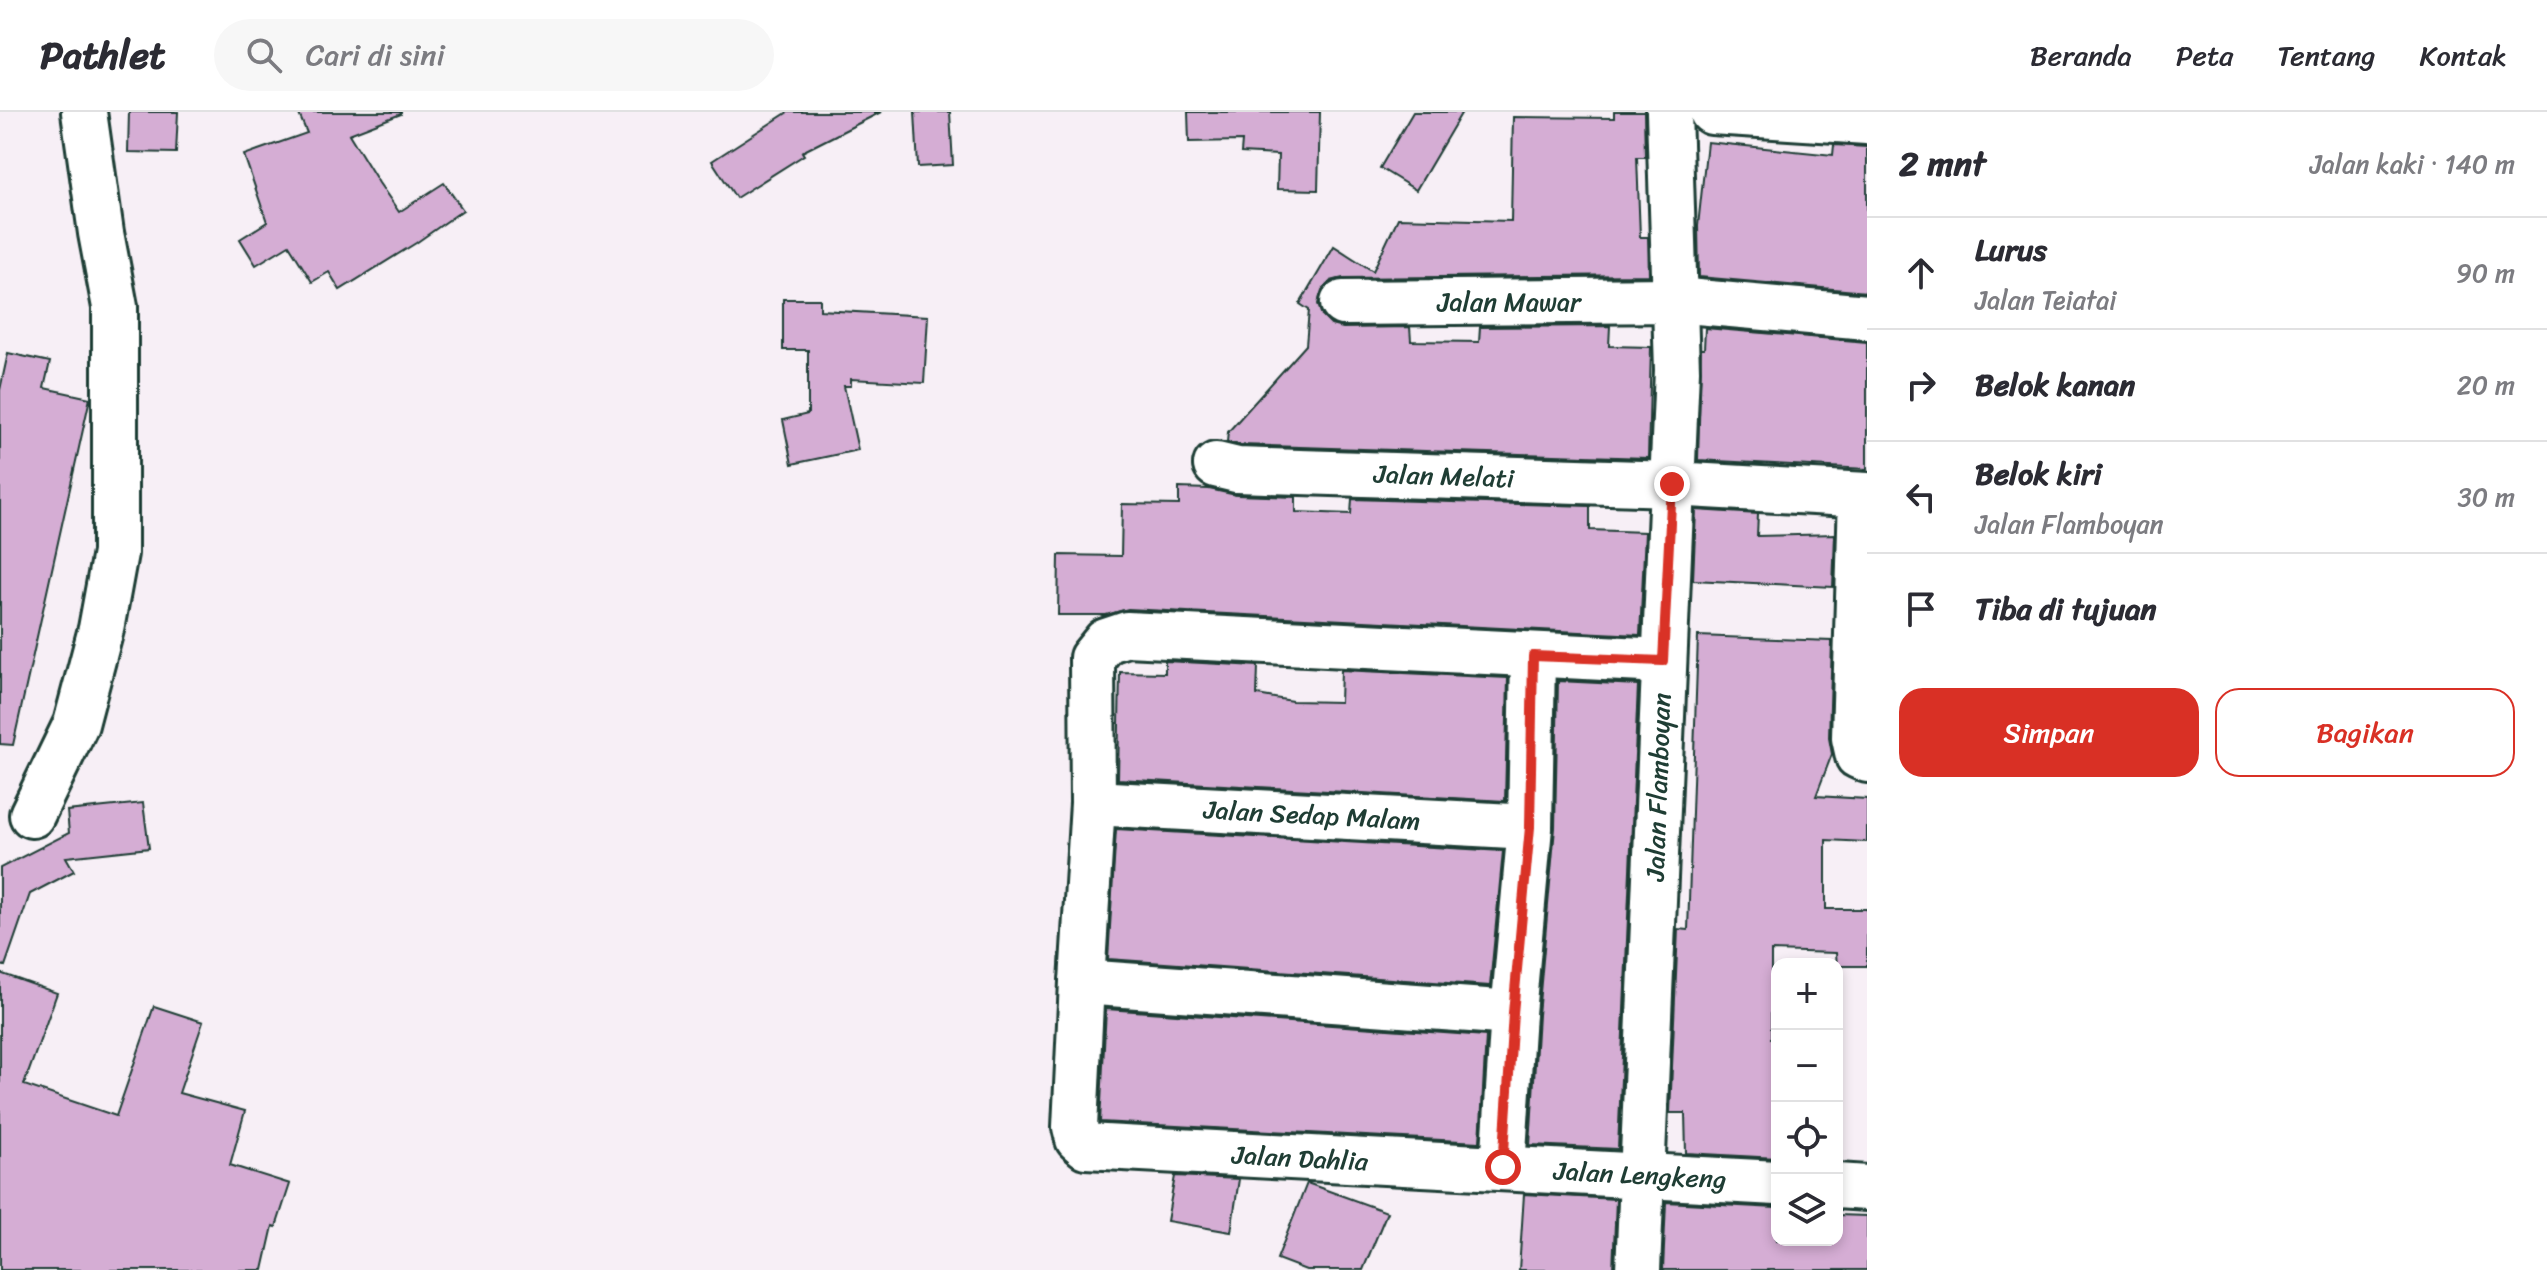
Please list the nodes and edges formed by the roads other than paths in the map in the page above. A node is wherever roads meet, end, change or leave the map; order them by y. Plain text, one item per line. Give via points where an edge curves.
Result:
1 (84, 112) edge
2 (1669, 112) edge
3 (1712, 112) edge
4 (1867, 122) edge
5 (1675, 300) junction
6 (1343, 303) dead end
7 (1867, 317) edge
8 (1216, 465) dead end
9 (1672, 484) junction
10 (1864, 495) edge
11 (1533, 656) junction
12 (1663, 661) junction
13 (1867, 760) edge
14 (1093, 803) junction
15 (32, 815) dead end
16 (1530, 827) junction
17 (1082, 982) junction
18 (1513, 1013) junction
19 (1503, 1167) junction
20 (1642, 1175) junction
21 (1771, 1183) edge
22 (1843, 1186) edge
23 (1867, 1188) edge
24 (1638, 1270) edge

1 - 15 street via 115,307 115,553 76,724
2 - 5 street, Jalan Flamboyan
3 - 4 street
5 - 6 street, Jalan Mawar
5 - 7 street, Jalan Mawar
5 - 9 street, Jalan Flamboyan
8 - 9 street, Jalan Melati via 1237,470
9 - 10 street, Jalan Melati
9 - 12 street, Jalan Flamboyan
10 - 13 street via 1854,738 1858,756
11 - 12 street
11 - 14 street via 1127,634 1113,638 1092,658
11 - 16 street
12 - 20 street, Jalan Flamboyan
14 - 16 street, Jalan Sedap Malam
14 - 17 street
16 - 18 street
17 - 18 street
17 - 19 street, Jalan Dahlia via 1075,1127 1086,1146
18 - 19 street
19 - 20 street, Jalan Lengkeng
20 - 21 street, Jalan Lengkeng
20 - 24 street, Jalan Flamboyan
22 - 23 street

